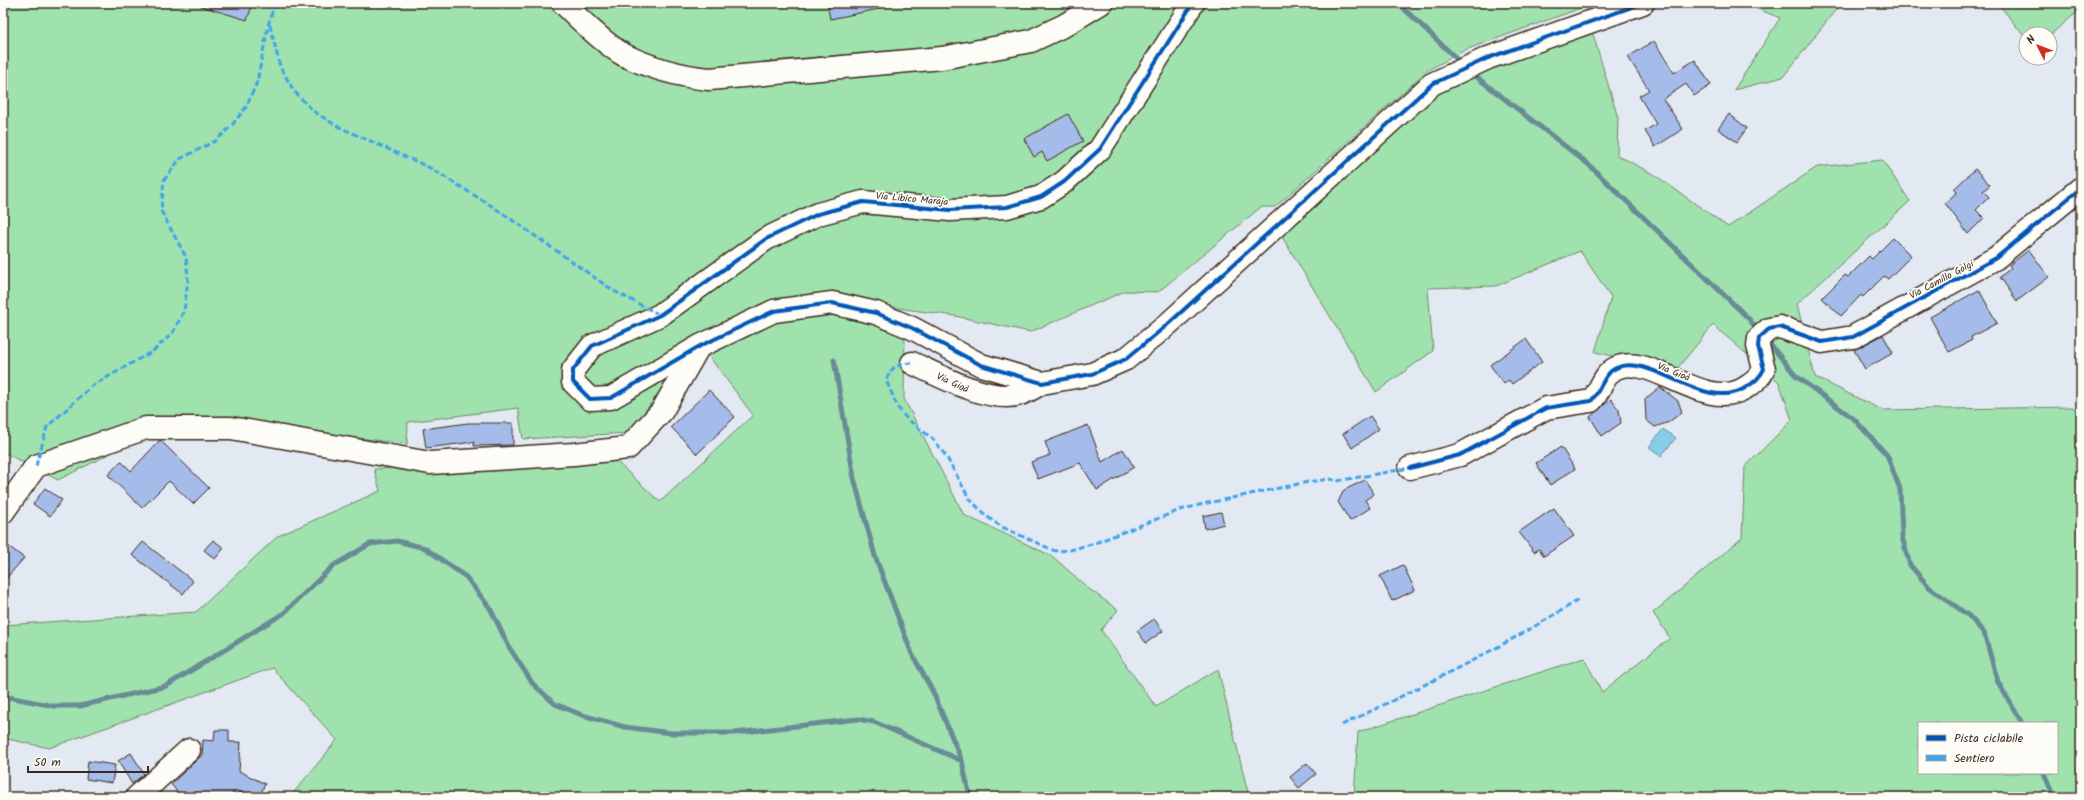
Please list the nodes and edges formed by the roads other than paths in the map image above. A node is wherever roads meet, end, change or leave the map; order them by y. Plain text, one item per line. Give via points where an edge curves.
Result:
1 (563, 3) edge
2 (1101, 3) edge
3 (1193, 3) edge
4 (1643, 3) edge
5 (2081, 188) edge
6 (1793, 331) joint
7 (700, 346) junction
8 (912, 363) dead end
9 (1042, 383) junction
10 (1566, 405) junction
11 (1482, 458) dead end
12 (1410, 468) dead end
13 (3, 512) edge
14 (189, 750) dead end
15 (137, 797) edge

1 - 2 street via 623,54 670,74 709,79 942,58 1031,41 1065,25
3 - 7 street, Via Libico Maraja via 1100,149 1064,182 1041,197 1007,207 950,210 863,202 818,214 766,239 660,315 592,346 573,370 573,382 590,399 611,398
4 - 9 street via 1488,58 1432,84 1173,320 1126,359 1092,374
5 - 6 street, Via Camillo Golgi via 1996,258 1853,337 1822,342
6 - 10 street, Via Gioà via 1780,327 1769,329 1759,338 1758,346 1764,369 1754,382 1739,392 1717,394 1697,389 1649,369 1631,366 1612,370 1591,401
7 - 9 street, Via Libico Maraja via 774,311 832,303 876,313 912,328 980,365
7 - 13 street via 662,411 628,448 430,463 231,428 146,428 36,466
8 - 9 street, Via Gioà via 974,392 1019,395
10 - 11 street via 1534,429
10 - 12 street, Via Gioà via 1546,408 1460,455
14 - 15 street

